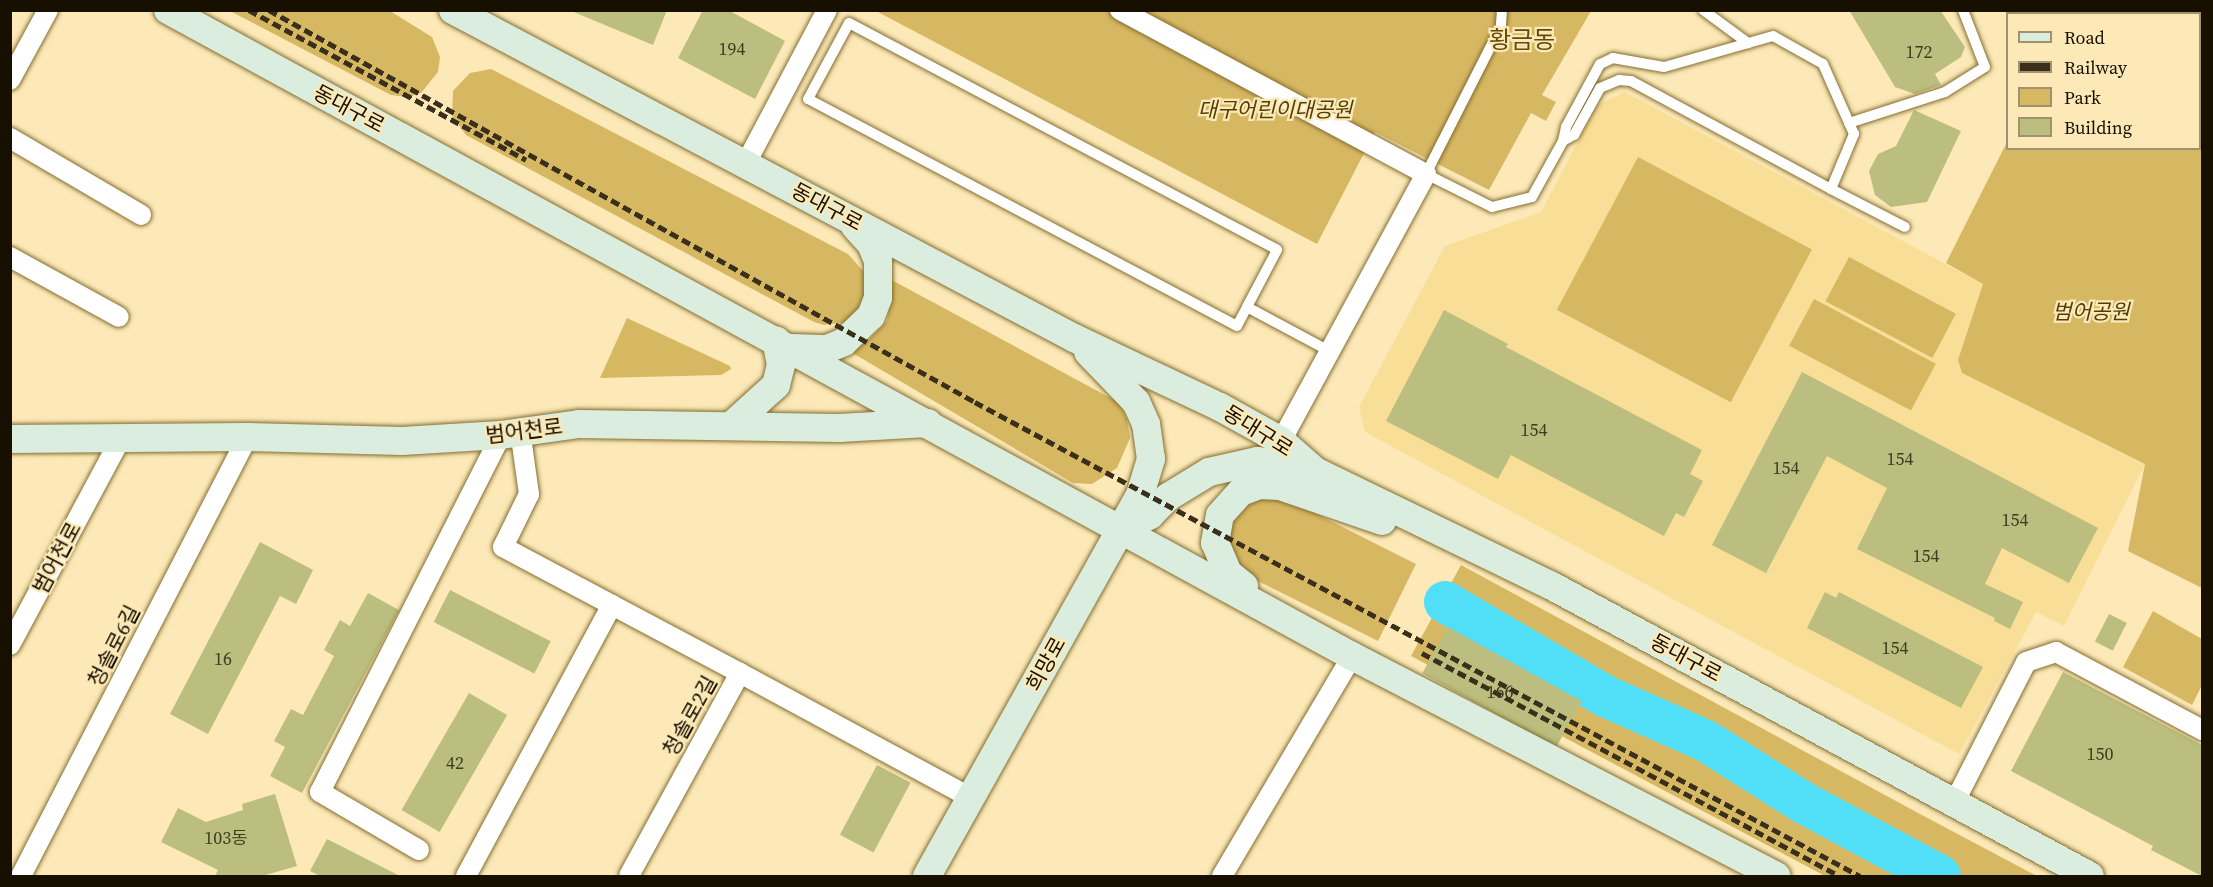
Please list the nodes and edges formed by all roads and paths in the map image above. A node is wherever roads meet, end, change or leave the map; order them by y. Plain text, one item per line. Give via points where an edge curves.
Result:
1 (48, 10) edge
2 (168, 10) edge
3 (453, 10) edge
4 (827, 10) edge
5 (1120, 10) edge
6 (1502, 10) edge
7 (1704, 10) edge
8 (1963, 10) edge
9 (1748, 44) junction
10 (10, 80) edge
11 (1849, 123) junction
12 (10, 138) edge
13 (1563, 141) junction
14 (746, 163) junction
15 (1426, 174) junction
16 (1831, 189) junction
17 (828, 208) junction
18 (141, 216) dead end
19 (1905, 227) dead end
20 (10, 257) edge
21 (1247, 308) junction
22 (119, 317) dead end
23 (1074, 338) junction
24 (783, 344) junction
25 (1329, 351) junction
26 (929, 423) junction
27 (733, 424) junction
28 (510, 432) junction
29 (248, 437) junction
30 (10, 440) edge
31 (120, 440) junction
32 (1281, 441) junction
33 (1313, 469) junction
34 (1432, 527) junction
35 (1121, 530) junction
36 (612, 605) junction
37 (1279, 615) junction
38 (10, 645) edge
39 (1352, 656) junction
40 (740, 674) junction
41 (2202, 730) edge
42 (971, 798) junction
43 (1953, 803) junction
44 (419, 850) dead end
45 (21, 876) edge
46 (466, 876) edge
47 (629, 876) edge
48 (927, 876) edge
49 (1222, 876) edge
50 (1776, 876) edge
51 (2090, 876) edge

1 - 10 street
2 - 24 main road, 동대구로
3 - 14 main road, 동대구로
4 - 14 street
5 - 15 street
6 - 15 lane via 1501,26
7 - 9 lane
8 - 11 lane via 1985,67 1945,92
9 - 11 lane via 1773,36 1823,64
9 - 13 lane via 1664,67 1613,58 1600,64 1566,127
11 - 16 lane via 1854,134
12 - 18 street
13 - 15 lane via 1532,197 1492,207
13 - 16 lane via 1574,135 1600,88 1619,80 1631,81
14 - 17 main road, 동대구로
15 - 25 street
16 - 19 lane
17 - 23 main road, 동대구로
17 - 24 main road via 859,229 871,244 879,270 878,298 865,323 844,342 827,349
20 - 22 street
21 - 21 lane via 1277,250 849,22 808,99 1237,326
21 - 25 lane
23 - 32 main road, 동대구로
23 - 35 main road, 희망로 via 1136,402 1146,424 1151,459 1140,495
24 - 26 main road, 동대구로
24 - 27 main road via 776,385
25 - 32 street
26 - 27 main road, 범어천로 via 839,428
26 - 35 main road, 동대구로
27 - 28 main road, 범어천로 via 579,424
28 - 29 main road, 범어천로 via 402,441
28 - 36 street, 청솔로2길 via 529,494 503,547
28 - 44 street via 320,792
29 - 31 main road, 범어천로
29 - 45 street, 청솔로6길
30 - 31 main road, 범어천로
31 - 38 street, 범어천로
32 - 33 main road, 동대구로
33 - 34 main road, 동대구로
33 - 35 main road via 1266,461 1225,467 1187,483 1150,515
34 - 37 main road via 1378,520 1280,486 1259,485 1241,492 1226,506 1217,523 1215,543 1219,559 1228,573
34 - 43 main road, 동대구로 via 1552,586
35 - 37 main road, 동대구로
35 - 42 main road, 희망로
36 - 40 street, 청솔로2길
36 - 46 street
37 - 39 main road, 동대구로
39 - 49 street
39 - 50 main road, 동대구로
40 - 42 street
40 - 47 street, 청솔로2길
41 - 43 street via 2056,652 2026,662
42 - 48 main road, 희망로
43 - 51 main road, 동대구로

